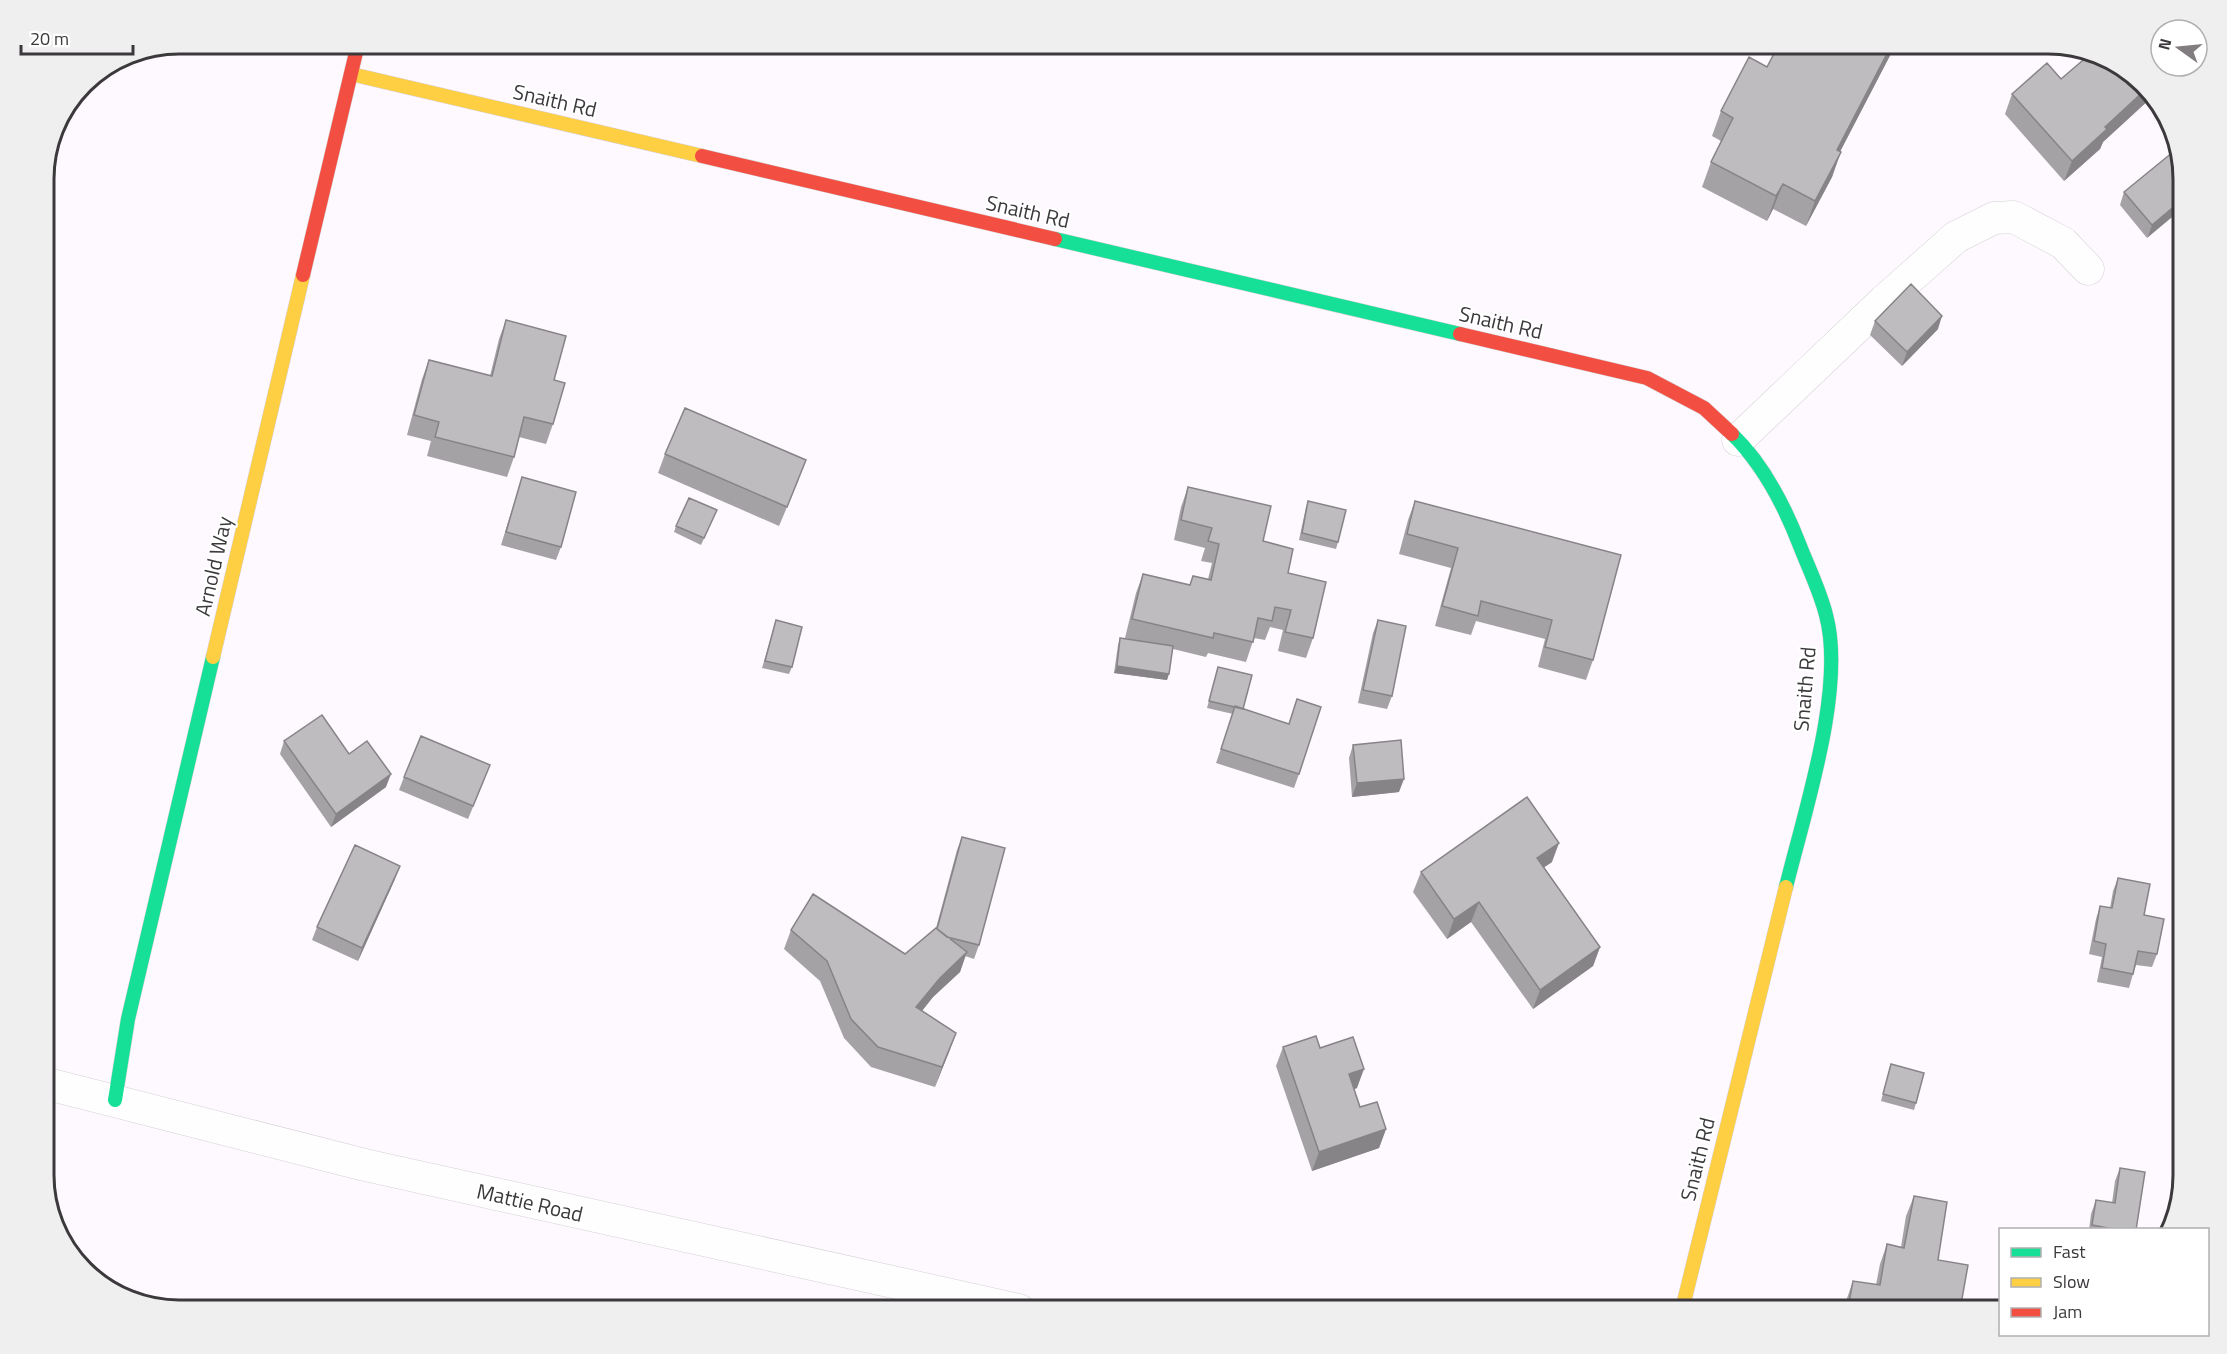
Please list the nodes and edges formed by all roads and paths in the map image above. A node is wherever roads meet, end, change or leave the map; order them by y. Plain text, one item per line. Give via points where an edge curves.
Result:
1 (356, 54) edge
2 (351, 74) junction
3 (2088, 269) dead end
4 (1738, 440) junction
5 (54, 1085) edge
6 (115, 1100) junction
7 (970, 1300) edge
8 (1685, 1300) edge

1 - 2 street, Arnold Way
2 - 4 street, Snaith Rd via 1647,378 1704,408
2 - 6 street, Arnold Way via 128,1019
3 - 4 street via 2054,238 2014,217 1994,218 1956,237
4 - 8 street, Snaith Rd via 1789,516 1826,615 1831,677 1820,750
5 - 6 street, Mattie Road
6 - 7 street, Mattie Road via 365,1165

